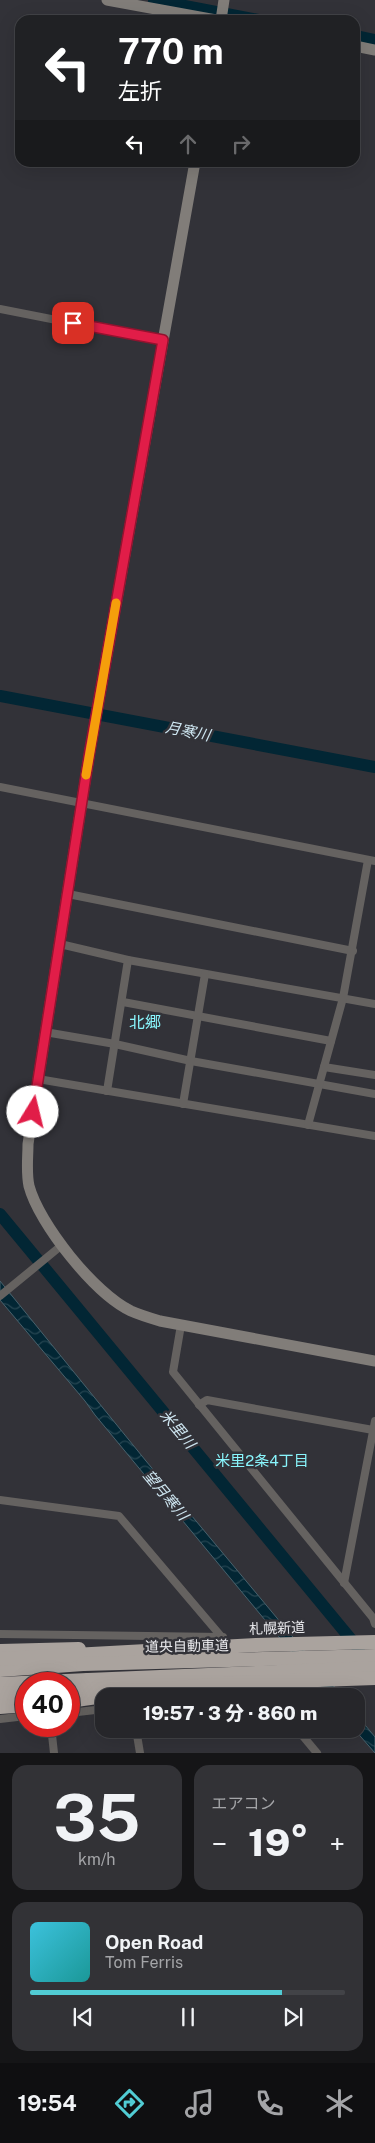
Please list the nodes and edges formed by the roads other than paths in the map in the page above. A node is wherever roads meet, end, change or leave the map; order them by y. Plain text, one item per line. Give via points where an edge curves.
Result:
1 (107, 0) edge
2 (224, 2) edge
3 (195, 15) edge
4 (220, 15) edge
5 (360, 47) edge
6 (375, 50) edge
7 (194, 167) edge
8 (0, 309) edge
9 (163, 340) junction
10 (0, 787) edge
11 (82, 802) junction
12 (372, 861) edge
13 (68, 894) junction
14 (60, 944) junction
15 (353, 951) junction
16 (128, 960) junction
17 (205, 974) junction
18 (343, 998) junction
19 (123, 1002) junction
20 (375, 1004) edge
21 (198, 1016) junction
22 (45, 1032) junction
23 (331, 1042) junction
24 (115, 1044) junction
25 (191, 1061) junction
26 (324, 1067) junction
27 (375, 1075) edge
28 (38, 1079) junction
29 (320, 1084) junction
30 (108, 1091) junction
31 (375, 1094) edge
32 (183, 1104) junction
33 (308, 1125) junction
34 (375, 1136) edge
35 (62, 1245) junction
36 (0, 1296) edge
37 (181, 1325) junction
38 (375, 1361) edge
39 (198, 1405) junction
40 (375, 1421) edge
41 (373, 1430) junction
42 (0, 1500) edge
43 (344, 1583) junction
44 (375, 1624) edge
45 (0, 1634) edge
46 (223, 1637) junction
47 (375, 1642) edge
48 (0, 1651) edge
49 (136, 1651) junction
50 (375, 1656) edge
51 (0, 1660) edge
52 (83, 1664) junction
53 (375, 1668) edge
54 (0, 1670) edge
55 (375, 1678) edge
56 (88, 1680) junction
57 (80, 1681) edge
58 (0, 1684) edge
59 (177, 1688) edge
60 (263, 1688) edge
61 (80, 1690) edge
62 (95, 1690) edge
63 (15, 1692) edge
64 (0, 1693) edge
65 (95, 1697) edge
66 (80, 1699) edge
67 (0, 1707) edge
68 (15, 1708) edge
69 (95, 1710) edge
70 (80, 1711) edge
71 (15, 1712) edge
72 (0, 1718) edge
73 (52, 1737) edge
74 (138, 1738) edge
75 (304, 1738) edge
76 (54, 1753) edge
77 (140, 1753) edge
78 (317, 1753) edge

1 - 3 street
2 - 4 street
5 - 6 street
7 - 9 street
8 - 9 street
9 - 11 street
10 - 11 street
11 - 12 street
11 - 13 street
12 - 15 street
13 - 14 street
13 - 15 street
14 - 16 street
14 - 22 street
15 - 18 street
16 - 17 street
16 - 19 street
17 - 18 street
17 - 21 street
18 - 20 street
18 - 23 street
19 - 21 street
19 - 24 street
21 - 23 street
21 - 25 street
22 - 24 street
22 - 28 street
23 - 26 street
24 - 25 street
24 - 30 street
25 - 29 street
25 - 32 street
26 - 27 street
26 - 29 street
28 - 30 street
28 - 35 street via 28,1144 29,1185 42,1216
29 - 31 street
29 - 33 street
30 - 32 street
32 - 33 street
33 - 34 street
35 - 36 street
35 - 37 street via 107,1295 130,1311
37 - 38 street
37 - 39 street via 173,1372
39 - 41 street via 207,1400
39 - 43 street
40 - 41 street
41 - 43 street
42 - 46 street via 119,1516
43 - 44 street
45 - 46 street
46 - 60 street
47 - 49 highway, 札幌新道, bridge
48 - 49 highway, bridge via 51,1648
49 - 51 highway, 札幌新道, bridge
50 - 52 highway, 道央自動車道, bridge
51 - 52 highway, bridge
52 - 54 highway, 道央自動車道
53 - 56 highway, 道央自動車道, bridge
55 - 59 highway, bridge
56 - 57 highway
56 - 58 highway, 道央自動車道
61 - 62 highway, bridge
63 - 64 highway
65 - 66 highway
67 - 68 highway
69 - 70 street
71 - 72 street
73 - 76 street
74 - 77 street
75 - 78 street

